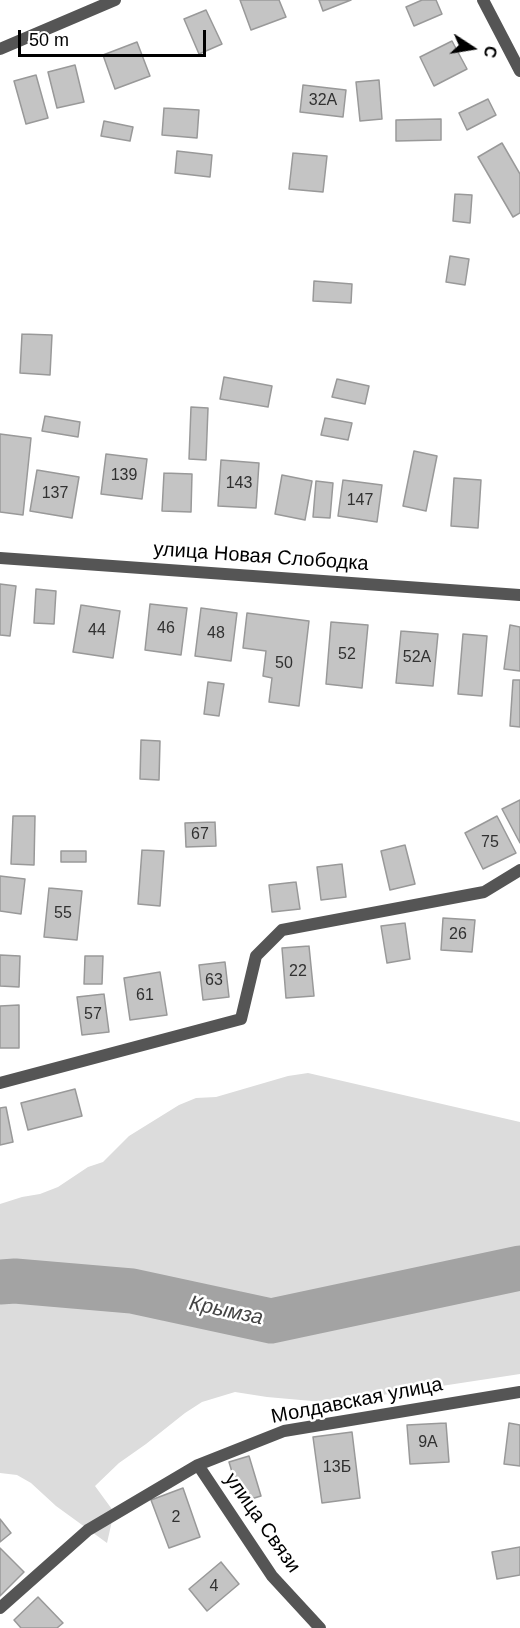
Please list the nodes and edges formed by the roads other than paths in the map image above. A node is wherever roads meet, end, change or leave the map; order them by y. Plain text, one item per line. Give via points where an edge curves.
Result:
1 (115, 0) edge
2 (483, 0) edge
3 (0, 49) edge
4 (520, 71) edge
5 (0, 558) edge
6 (520, 595) edge
7 (520, 870) edge
8 (0, 1083) edge
9 (520, 1392) edge
10 (198, 1465) junction
11 (0, 1608) edge
12 (320, 1628) edge

1 - 3 street
2 - 4 street
5 - 6 street, улица Новая Слободка
7 - 8 street via 484,892 282,930 256,956 241,1018
9 - 10 street, Молдавская улица via 284,1431
10 - 11 street, Молдавская улица via 88,1530
10 - 12 street, улица Связи via 272,1576

